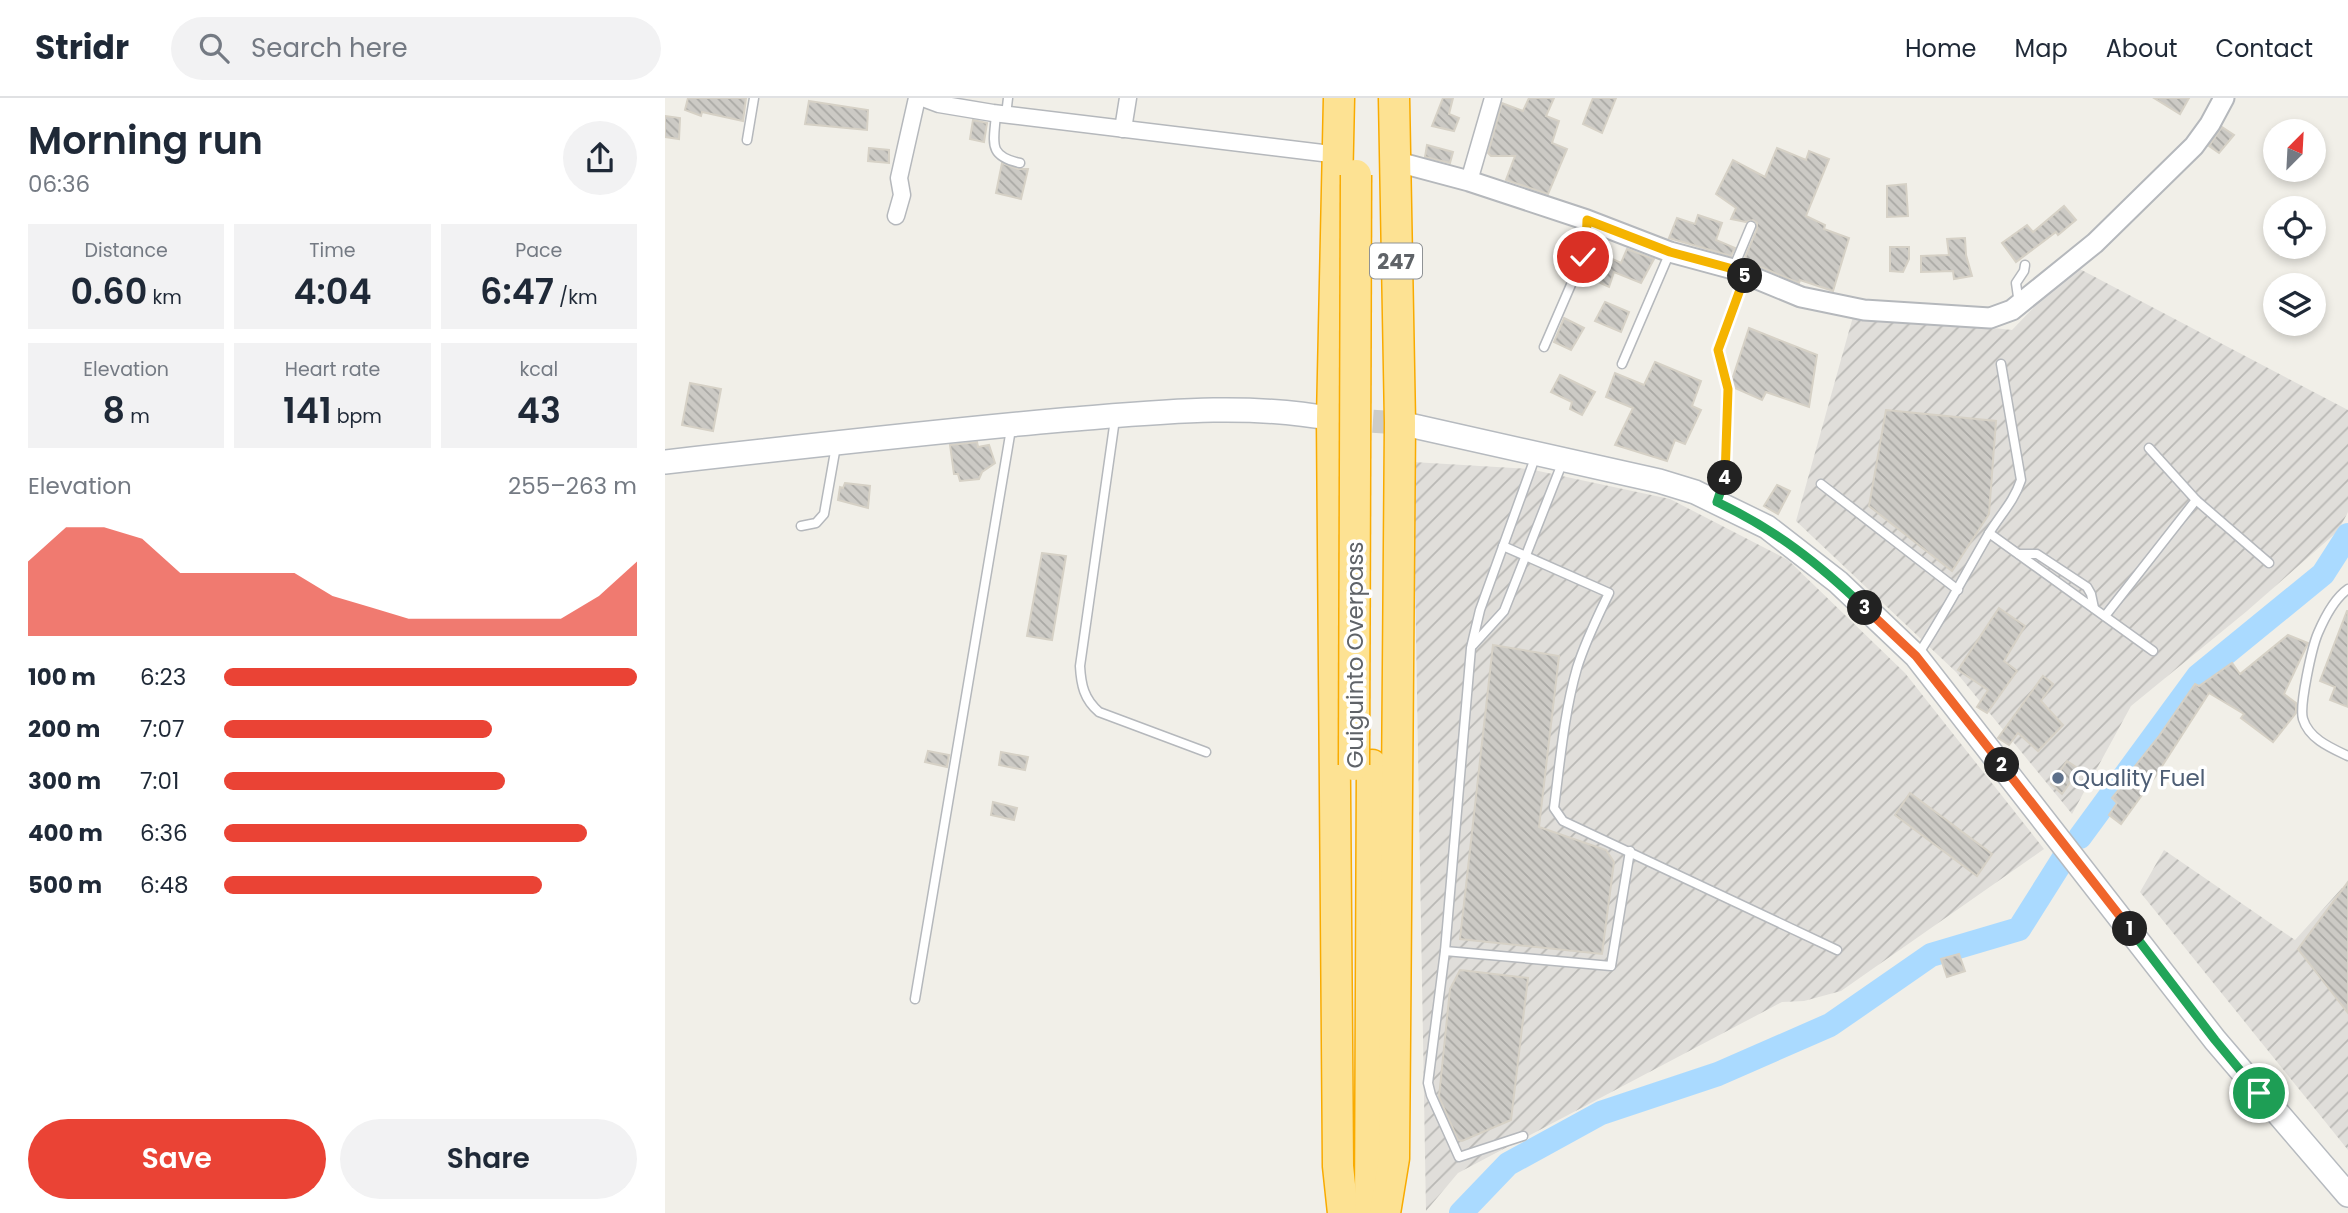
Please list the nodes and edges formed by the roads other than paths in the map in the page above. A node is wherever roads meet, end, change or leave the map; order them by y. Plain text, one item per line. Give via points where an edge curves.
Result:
1 (754, 98) edge
2 (917, 98) edge
3 (923, 98) edge
4 (1128, 98) edge
5 (1339, 98) edge
6 (1357, 98) edge
7 (1375, 98) edge
8 (1394, 98) edge
9 (1493, 98) edge
10 (2224, 98) edge
11 (1004, 109) edge
12 (1123, 130) junction
13 (747, 140) dead end
14 (1020, 163) dead end
15 (1366, 167) junction
16 (1469, 181) junction
17 (896, 216) dead end
18 (1587, 220) junction
19 (1751, 226) dead end
20 (1670, 252) junction
21 (2025, 265) dead end
22 (1739, 272) junction
23 (2019, 304) junction
24 (1544, 347) dead end
25 (1622, 364) dead end
26 (2001, 364) dead end
27 (1116, 416) junction
28 (1332, 419) junction
29 (1400, 423) junction
30 (1012, 425) junction
31 (837, 443) junction
32 (2149, 448) dead end
33 (1536, 455) junction
34 (1564, 460) junction
35 (665, 463) edge
36 (1821, 484) dead end
37 (2196, 500) junction
38 (1717, 502) junction
39 (801, 526) dead end
40 (1989, 533) junction
41 (1503, 546) junction
42 (2019, 554) junction
43 (1526, 557) junction
44 (2269, 563) dead end
45 (2348, 589) edge
46 (1958, 590) junction
47 (2094, 608) junction
48 (2105, 616) junction
49 (1471, 648) junction
50 (2153, 651) dead end
51 (1916, 656) junction
52 (1206, 752) dead end
53 (2348, 756) edge
54 (1363, 765) junction
55 (1630, 851) junction
56 (1837, 950) dead end
57 (1445, 951) junction
58 (915, 999) dead end
59 (1523, 1136) dead end
60 (2345, 1187) edge
61 (1343, 1213) edge
62 (1354, 1213) edge
63 (1370, 1213) edge
64 (1385, 1213) edge

1 - 13 lane
2 - 17 street via 899,178 902,195
3 - 11 street via 939,104
4 - 12 street
5 - 15 highway, 247
6 - 15 highway, Guiguinto Overpass
7 - 15 highway, Guiguinto Overpass
8 - 15 highway, 247
9 - 16 street
10 - 23 street via 2194,146 2095,243
11 - 12 street
11 - 14 lane via 995,139 999,155
12 - 15 street
15 - 16 street
15 - 28 highway, 247
15 - 29 highway, 247
15 - 54 highway, Guiguinto Overpass, bridge
16 - 18 street
18 - 20 street
18 - 24 lane via 1583,257
19 - 22 lane
20 - 22 street
20 - 25 lane
21 - 23 lane via 2016,283
22 - 23 street via 1801,297 1864,310 1990,318
22 - 38 lane via 1718,350 1728,389 1725,483
26 - 40 lane via 2021,480 2015,497
27 - 28 main road via 1230,410
27 - 30 main road
27 - 52 lane via 1080,666 1081,686 1099,712
28 - 61 highway via 1338,1166
29 - 33 main road
29 - 64 highway via 1394,1158
30 - 31 main road
30 - 58 lane
31 - 35 main road
31 - 39 lane via 824,514 816,523
32 - 37 lane
33 - 34 main road
33 - 41 lane
34 - 38 main road via 1659,481
34 - 43 lane
36 - 46 lane
37 - 44 lane
37 - 48 lane
38 - 51 main road via 1803,553
40 - 42 lane
40 - 46 lane
41 - 43 lane
41 - 49 lane
42 - 47 lane
42 - 47 lane via 2037,554 2087,587
43 - 49 lane via 1504,611
43 - 55 lane via 1609,593 1577,670 1554,808 1563,821
45 - 53 lane via 2340,594 2317,635 2302,701 2304,720 2319,741
46 - 51 lane
47 - 48 lane
48 - 50 lane
49 - 57 lane
51 - 60 main road via 2215,1040
54 - 62 highway, Guiguinto Overpass
54 - 63 highway, Guiguinto Overpass
55 - 56 lane
55 - 57 lane via 1611,966
57 - 59 lane via 1428,1083 1431,1095 1459,1157

